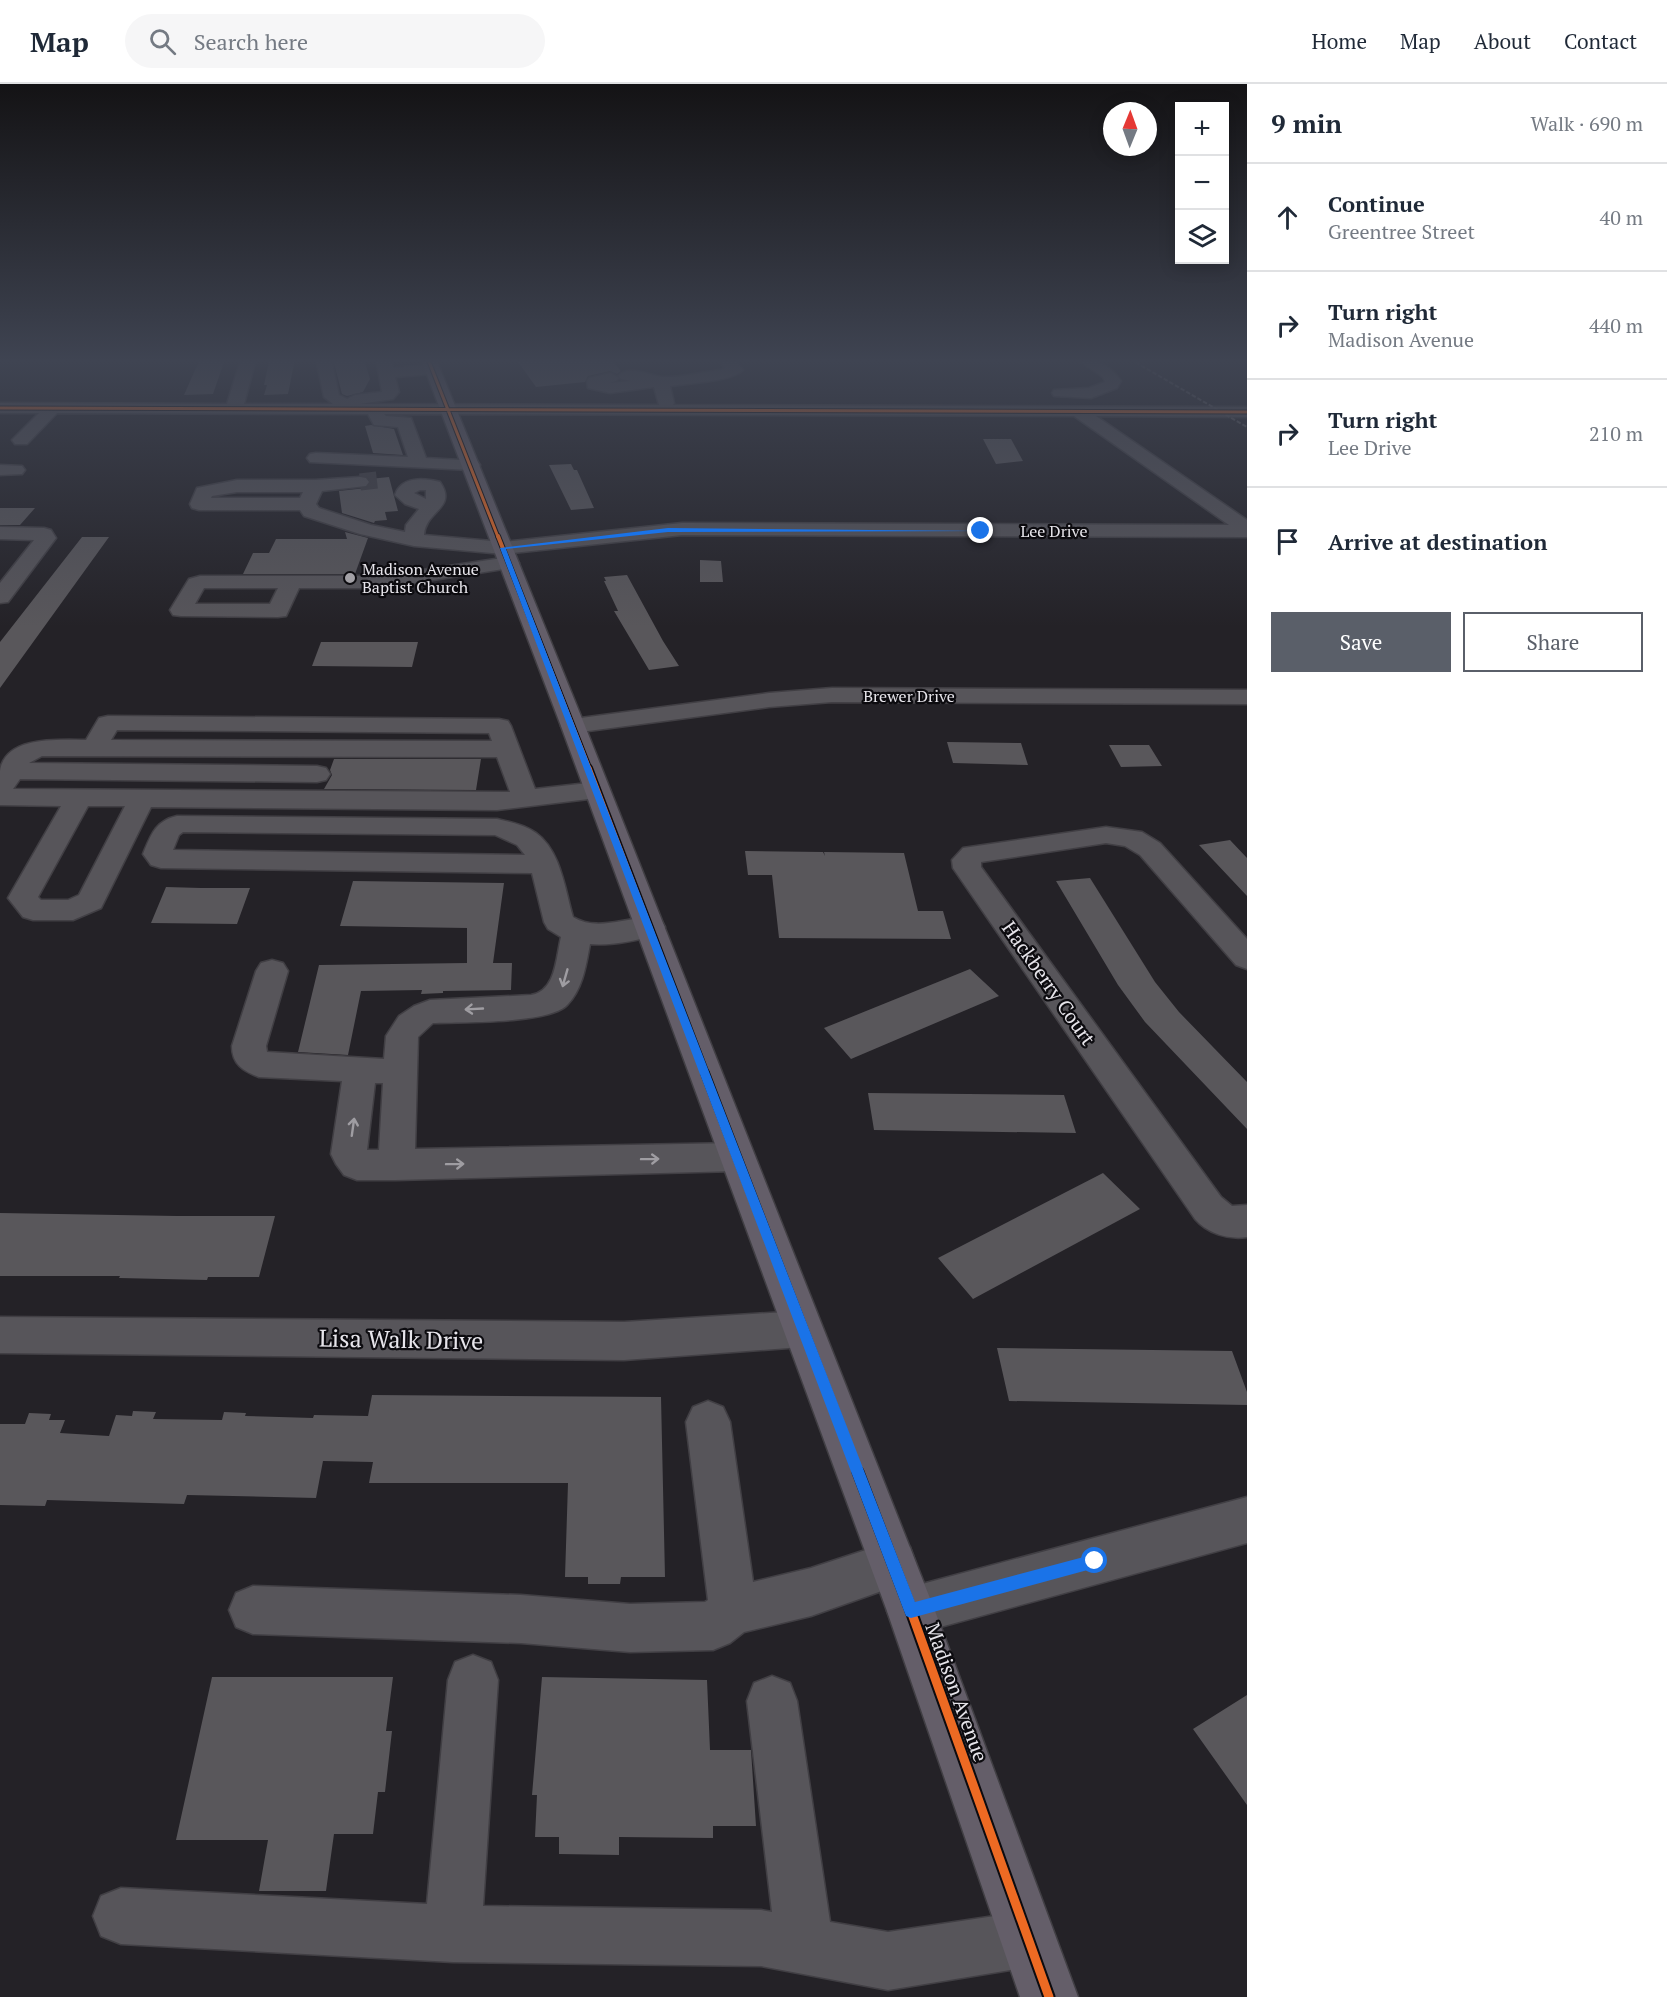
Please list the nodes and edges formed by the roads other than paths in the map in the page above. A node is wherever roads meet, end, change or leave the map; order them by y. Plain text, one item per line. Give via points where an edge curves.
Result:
1 (415, 448) edge
2 (464, 448) edge
3 (1133, 448) edge
4 (316, 458) dead end
5 (418, 463) junction
6 (471, 465) junction
7 (384, 479) tunnel mouth
8 (360, 482) tunnel mouth
9 (315, 486) junction
10 (307, 504) junction
11 (1247, 530) edge
12 (0, 533) edge
13 (414, 540) junction
14 (506, 555) junction
15 (291, 583) dead end
16 (0, 597) edge
17 (1247, 697) edge
18 (121, 700) dead end
19 (341, 701) dead end
20 (108, 723) junction
21 (333, 725) junction
22 (573, 726) junction
23 (95, 748) junction
24 (325, 749) junction
25 (508, 749) junction
26 (317, 774) junction
27 (6, 780) edge
28 (597, 790) junction
29 (0, 797) edge
30 (79, 798) junction
31 (142, 798) junction
32 (525, 798) junction
33 (308, 800) junction
34 (544, 864) junction
35 (650, 927) junction
36 (577, 933) junction
37 (1247, 958) edge
38 (272, 971) dead end
39 (401, 1070) junction
40 (360, 1071) junction
41 (737, 1157) junction
42 (396, 1166) junction
43 (1247, 1221) edge
44 (802, 1329) junction
45 (0, 1335) edge
46 (708, 1422) dead end
47 (1247, 1520) edge
48 (893, 1564) junction
49 (253, 1610) dead end
50 (733, 1611) junction
51 (911, 1611) junction
52 (473, 1680) dead end
53 (772, 1701) dead end
54 (121, 1917) dead end
55 (453, 1934) junction
56 (1028, 1939) junction
57 (805, 1946) junction
58 (1048, 1997) edge

1 - 5 street
2 - 6 main road, Madison Avenue
3 - 11 street
4 - 5 street
5 - 6 street
6 - 14 main road, Madison Avenue
7 - 13 street via 434,486 435,506 416,525
8 - 9 street
9 - 10 street
9 - 10 street via 237,486 204,492 199,504
10 - 13 street via 311,512
11 - 14 street, Lee Drive via 682,530
12 - 16 street via 44,534 46,540
13 - 14 street
14 - 15 street via 382,582
14 - 22 main road, Madison Avenue
17 - 22 street, Brewer Drive via 832,695
18 - 20 street
19 - 21 street
20 - 21 street
20 - 23 street
21 - 24 street
21 - 25 street via 499,726
22 - 28 main road, Madison Avenue
23 - 24 street
23 - 27 street via 30,751 22,755
24 - 25 street
24 - 26 street
25 - 32 street
26 - 27 street
26 - 33 street
28 - 32 street
28 - 35 main road, Madison Avenue
29 - 30 street
30 - 31 street
30 - 31 street via 23,898 33,910 73,910 91,901
31 - 33 street
32 - 33 street via 496,802
34 - 34 street via 534,843 497,827 177,824 167,831 157,854 161,859
34 - 36 street via 559,922
35 - 36 street via 600,935
35 - 41 main road, Madison Avenue
36 -> 39 street via 562,988 550,1002 423,1013 402,1036
37 - 43 street, Hackberry Court via 1150,849 1132,838 1106,835 968,857 966,864 1208,1208 1227,1221
38 - 40 street via 249,1056 259,1064
39 - 40 street
39 - 42 street
42 -> 40 street via 357,1165 349,1154
42 -> 41 street
41 - 44 main road, Madison Avenue
44 - 45 street, Lisa Walk Drive via 624,1341
44 - 48 main road, Madison Avenue
46 - 50 street
47 - 51 street
48 - 50 street via 811,1592
48 - 51 main road, Madison Avenue
49 - 50 street via 521,1619 630,1628 713,1626
51 - 56 main road, Madison Avenue
52 - 55 street
53 - 57 street
54 - 55 street
55 - 57 street via 761,1938
56 - 57 street via 888,1961
56 - 58 main road, Madison Avenue

